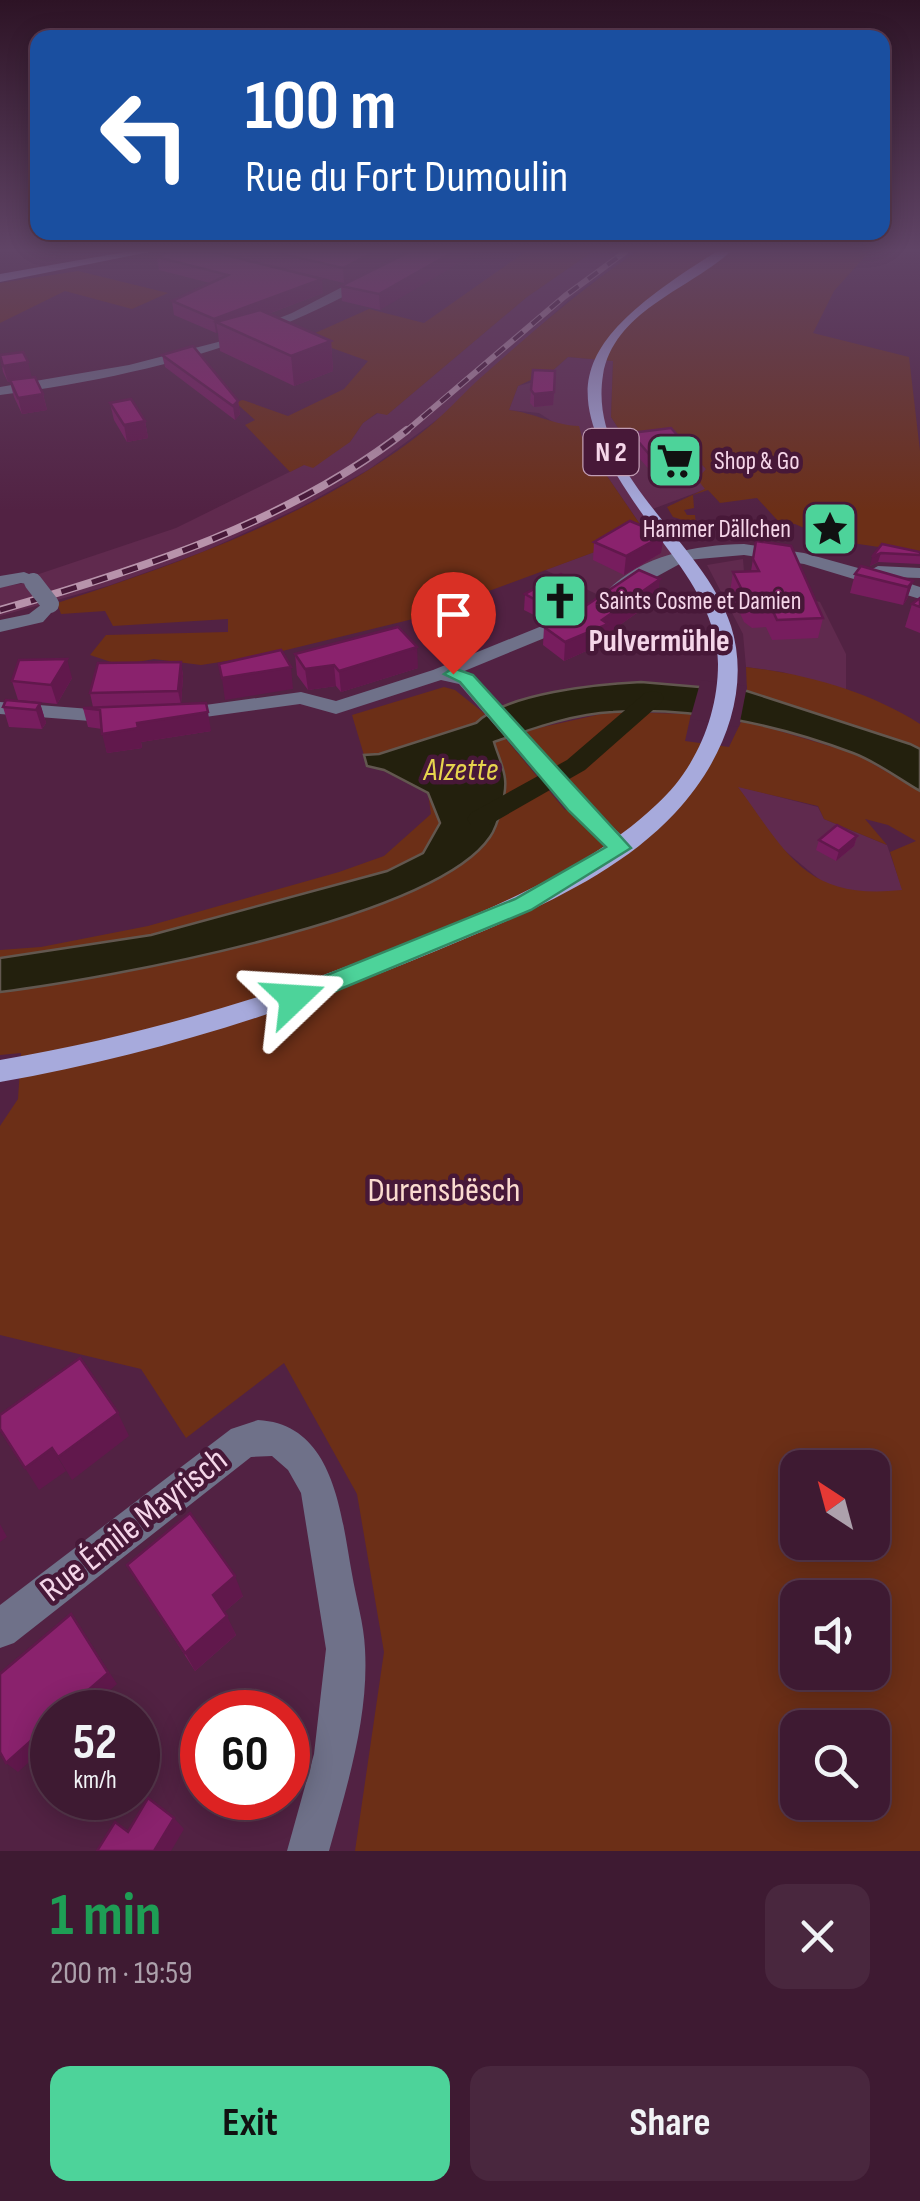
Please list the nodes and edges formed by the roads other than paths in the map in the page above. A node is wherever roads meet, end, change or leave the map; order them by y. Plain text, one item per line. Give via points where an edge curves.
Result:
1 (240, 338) edge
2 (613, 338) edge
3 (0, 392) edge
4 (684, 556) junction
5 (854, 572) junction
6 (920, 572) edge
7 (0, 582) edge
8 (920, 594) edge
9 (0, 626) edge
10 (440, 674) junction
11 (0, 708) edge
12 (620, 848) junction
13 (0, 1071) edge
14 (0, 1629) edge
15 (308, 1851) edge

1 - 3 street via 114,373
2 - 4 main road, N 2 via 595,378 598,418 616,464
4 - 5 street via 749,551
4 - 10 street via 642,574 573,619
4 - 12 main road, N 2 via 725,634 721,718 711,745 661,814
5 - 6 street
5 - 8 street
7 - 9 street, bridge via 24,577 50,604 38,618
10 - 11 street via 336,708 302,698 147,716
10 - 12 street via 470,683
12 - 13 main road, N 2 via 523,905 322,988 132,1046
14 - 15 street, Rue Émile Mayrisch via 243,1441 275,1438 292,1448 319,1494 346,1649 336,1754

